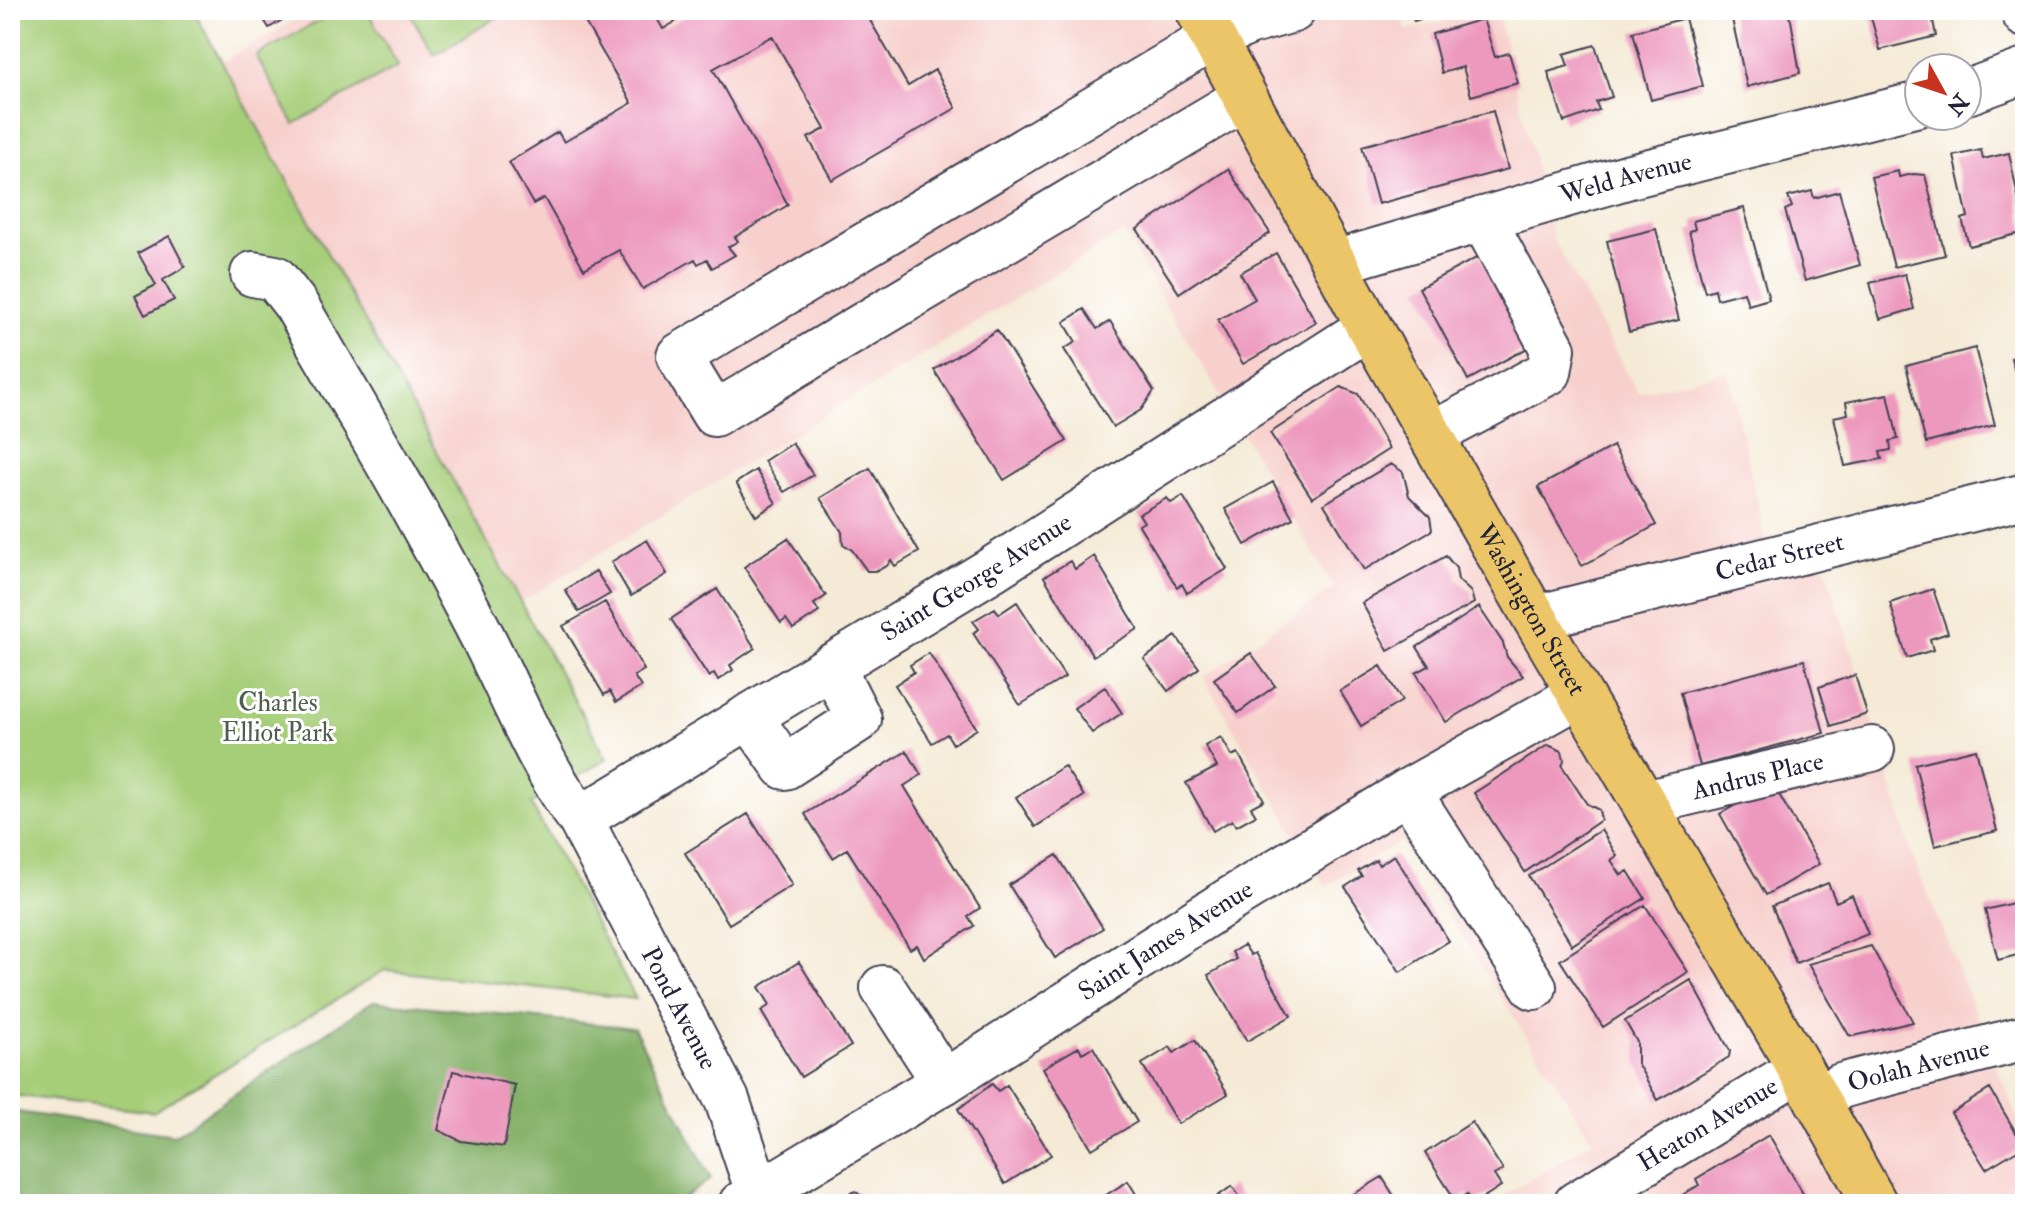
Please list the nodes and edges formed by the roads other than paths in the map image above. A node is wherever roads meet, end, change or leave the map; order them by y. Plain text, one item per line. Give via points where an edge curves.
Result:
1 (1293, 10) edge
2 (1206, 24) edge
3 (2025, 71) edge
4 (1983, 86) edge
5 (1244, 98) junction
6 (1903, 108) edge
7 (1483, 219) junction
8 (1334, 263) junction
9 (253, 274) dead end
10 (1369, 327) junction
11 (1431, 435) junction
12 (2025, 496) edge
13 (1535, 618) junction
14 (832, 666) junction
15 (1579, 695) junction
16 (749, 716) junction
17 (1872, 749) dead end
18 (1408, 791) junction
19 (1645, 803) junction
20 (580, 819) junction
21 (1534, 987) dead end
22 (883, 988) dead end
23 (2025, 1038) edge
24 (944, 1082) junction
25 (1808, 1085) junction
26 (754, 1200) edge
27 (1576, 1204) edge
28 (1875, 1204) edge

1 - 2 street via 1251,22
2 - 5 main road, Washington Street
2 - 5 street via 679,356 714,414
3 - 4 street
5 - 8 main road, Washington Street
6 - 7 street, Weld Avenue via 1630,176
7 - 8 street, Weld Avenue
7 - 11 street via 1553,349 1549,372
8 - 10 main road, Washington Street
9 - 20 street, Pond Avenue via 275,278 296,305 419,516 556,788
10 - 11 main road, Washington Street
10 - 14 street, Saint George Avenue
11 - 13 main road, Washington Street
12 - 13 street, Cedar Street
13 - 15 main road, Washington Street
14 - 16 street, Saint George Avenue
14 - 16 street via 859,719 785,767
15 - 18 street, Saint James Avenue
15 - 19 main road, Washington Street
16 - 20 street, Saint George Avenue
17 - 19 street, Andrus Place
18 - 21 street
18 - 24 street, Saint James Avenue
19 - 25 main road, Washington Street
20 - 26 street, Pond Avenue via 727,1100
22 - 24 street
23 - 25 street, Oolah Avenue via 1841,1086
24 - 26 street, Saint James Avenue
25 - 27 street, Heaton Avenue
25 - 28 main road, Washington Street

